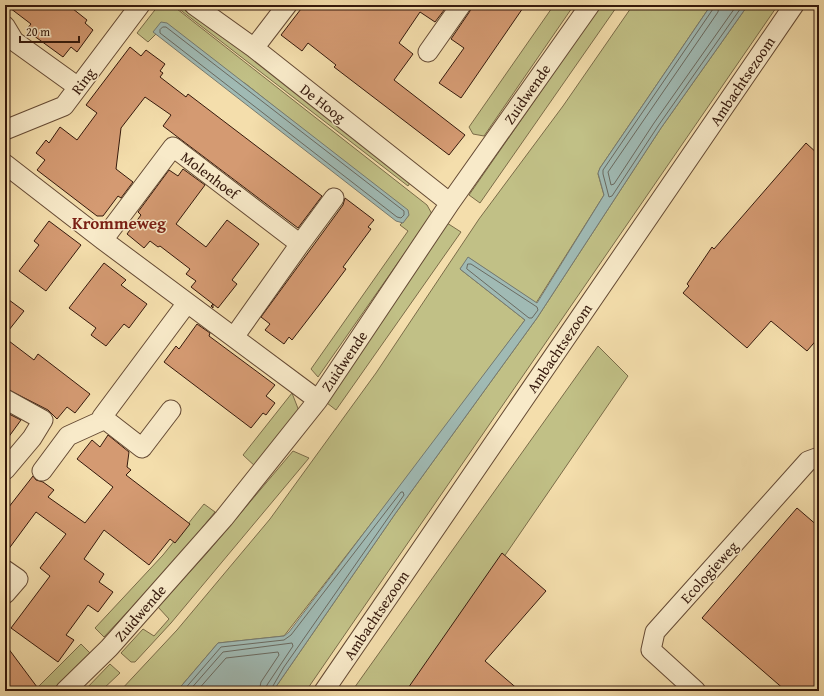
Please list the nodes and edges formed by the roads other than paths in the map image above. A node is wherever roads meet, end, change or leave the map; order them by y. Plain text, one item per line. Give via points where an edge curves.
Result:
1 (140, 5) edge
2 (194, 5) edge
3 (287, 5) edge
4 (461, 5) edge
5 (590, 5) edge
6 (794, 5) edge
7 (5, 26) edge
8 (254, 48) junction
9 (428, 52) dead end
10 (78, 87) junction
11 (5, 130) edge
12 (5, 164) edge
13 (334, 198) dead end
14 (450, 203) junction
15 (103, 240) junction
16 (300, 244) junction
17 (187, 302) junction
18 (234, 337) junction
19 (5, 399) edge
20 (318, 400) junction
21 (171, 410) dead end
22 (102, 417) junction
23 (43, 420) junction
24 (68, 436) junction
25 (819, 457) edge
26 (5, 470) edge
27 (42, 471) dead end
28 (5, 570) edge
29 (5, 594) edge
30 (65, 691) edge
31 (324, 691) edge
32 (696, 691) edge

1 - 10 street, Ring
2 - 8 street, De Hoog
3 - 8 street
4 - 9 street
5 - 14 street, Zuidwende
6 - 31 street, Ambachtsezoom
7 - 10 street via 14,41
8 - 14 street, De Hoog
10 - 11 street, Ring via 64,106
12 - 15 street
13 - 16 street
14 - 20 street, Zuidwende
15 - 16 street, Molenhoef via 173,147
15 - 17 street
16 - 18 street
17 - 18 street
17 - 22 street
18 - 20 street
19 - 23 street
20 - 30 street, Zuidwende via 219,524 109,648
21 - 22 street via 142,448
22 - 24 street via 101,420
23 - 24 street
23 - 26 street via 32,438
24 - 27 street
25 - 32 street, Ecologieweg via 808,461 655,632 651,650
28 - 29 street via 18,579

